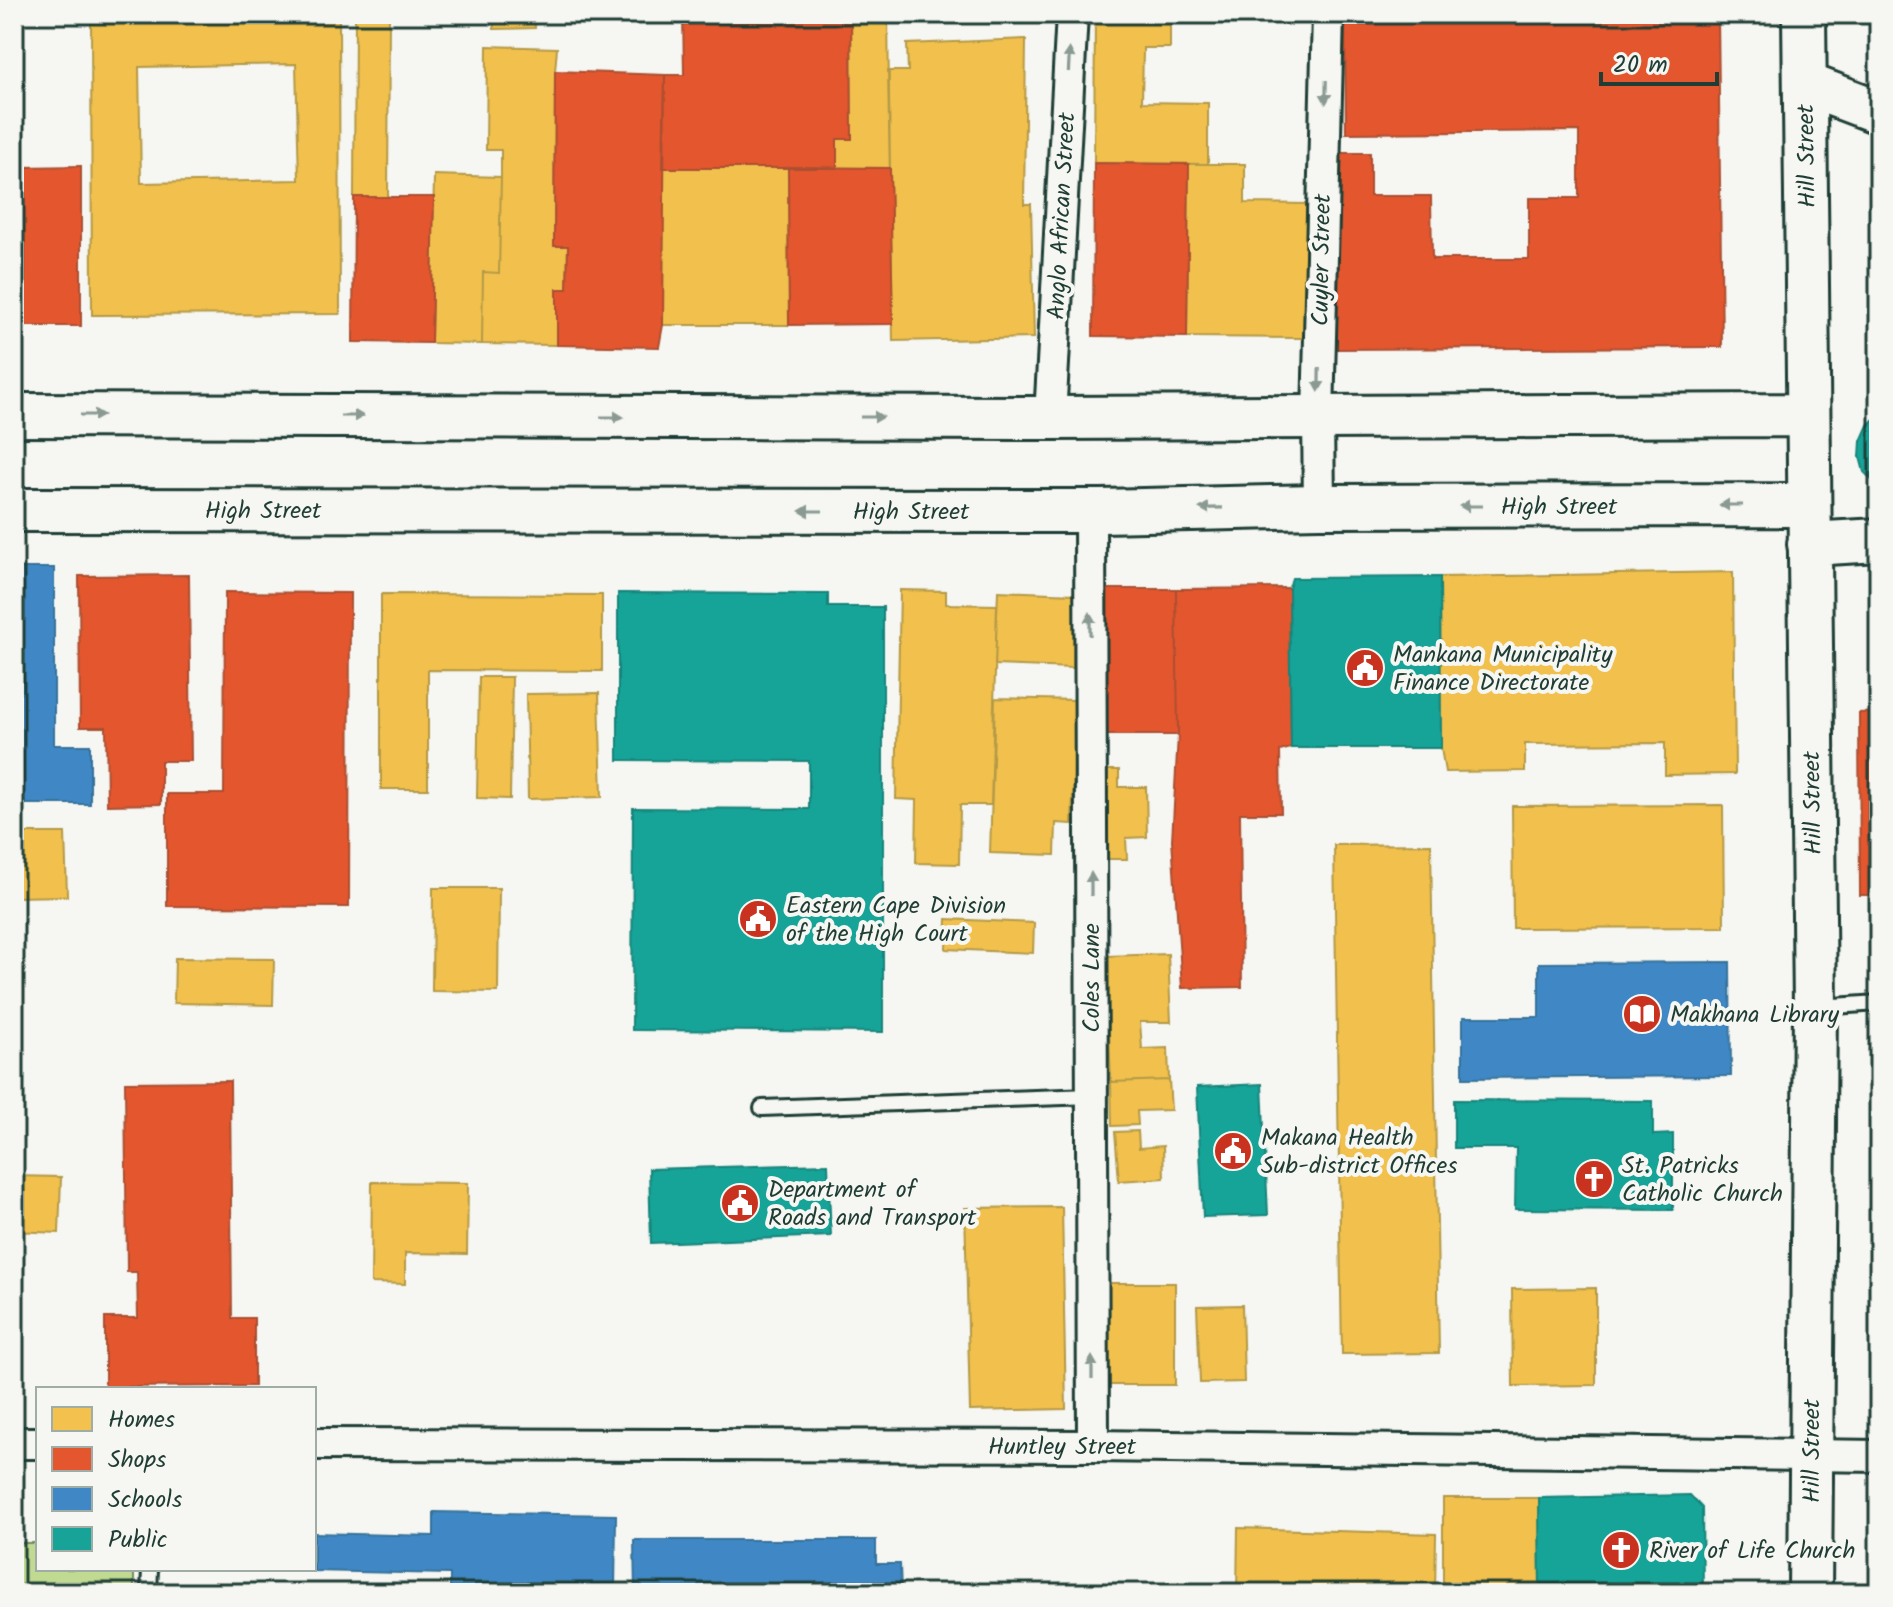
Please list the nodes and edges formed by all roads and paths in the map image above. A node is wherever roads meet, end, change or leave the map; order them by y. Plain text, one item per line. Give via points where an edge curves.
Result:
1 (1072, 14) edge
2 (1328, 14) edge
3 (1804, 14) edge
4 (1805, 84) junction
5 (1879, 112) edge
6 (14, 415) edge
7 (1808, 415) junction
8 (1318, 417) junction
9 (1050, 418) junction
10 (1319, 506) junction
11 (14, 510) edge
12 (1090, 511) junction
13 (1809, 525) junction
14 (1879, 540) edge
15 (1879, 1003) edge
16 (1815, 1007) junction
17 (1092, 1096) junction
18 (762, 1108) dead end
19 (14, 1443) edge
20 (36, 1443) edge
21 (316, 1444) edge
22 (1093, 1446) junction
23 (1810, 1455) junction
24 (1879, 1456) edge
25 (150, 1571) edge
26 (149, 1593) edge
27 (1810, 1593) edge

9 -> 1 street, Anglo African Street
2 -> 8 street, Cuyler Street
3 - 4 street, Hill Street
4 - 5 street
4 - 7 street, Hill Street
6 -> 9 street
7 - 8 street
7 - 13 street, Hill Street
8 - 9 street
8 - 10 street, Cuyler Street
10 -> 12 street, High Street
13 -> 10 street, High Street
12 -> 11 street, High Street
17 -> 12 street, Coles Lane
13 - 14 street, High Street
13 - 16 street, Hill Street
15 - 16 lane
16 - 23 street, Hill Street
17 - 18 lane
22 -> 17 street, Coles Lane
19 - 20 street
21 - 22 street, Huntley Street
22 - 23 street, Huntley Street
23 - 24 street, Huntley Street
23 - 27 street, Hill Street
25 - 26 lane

